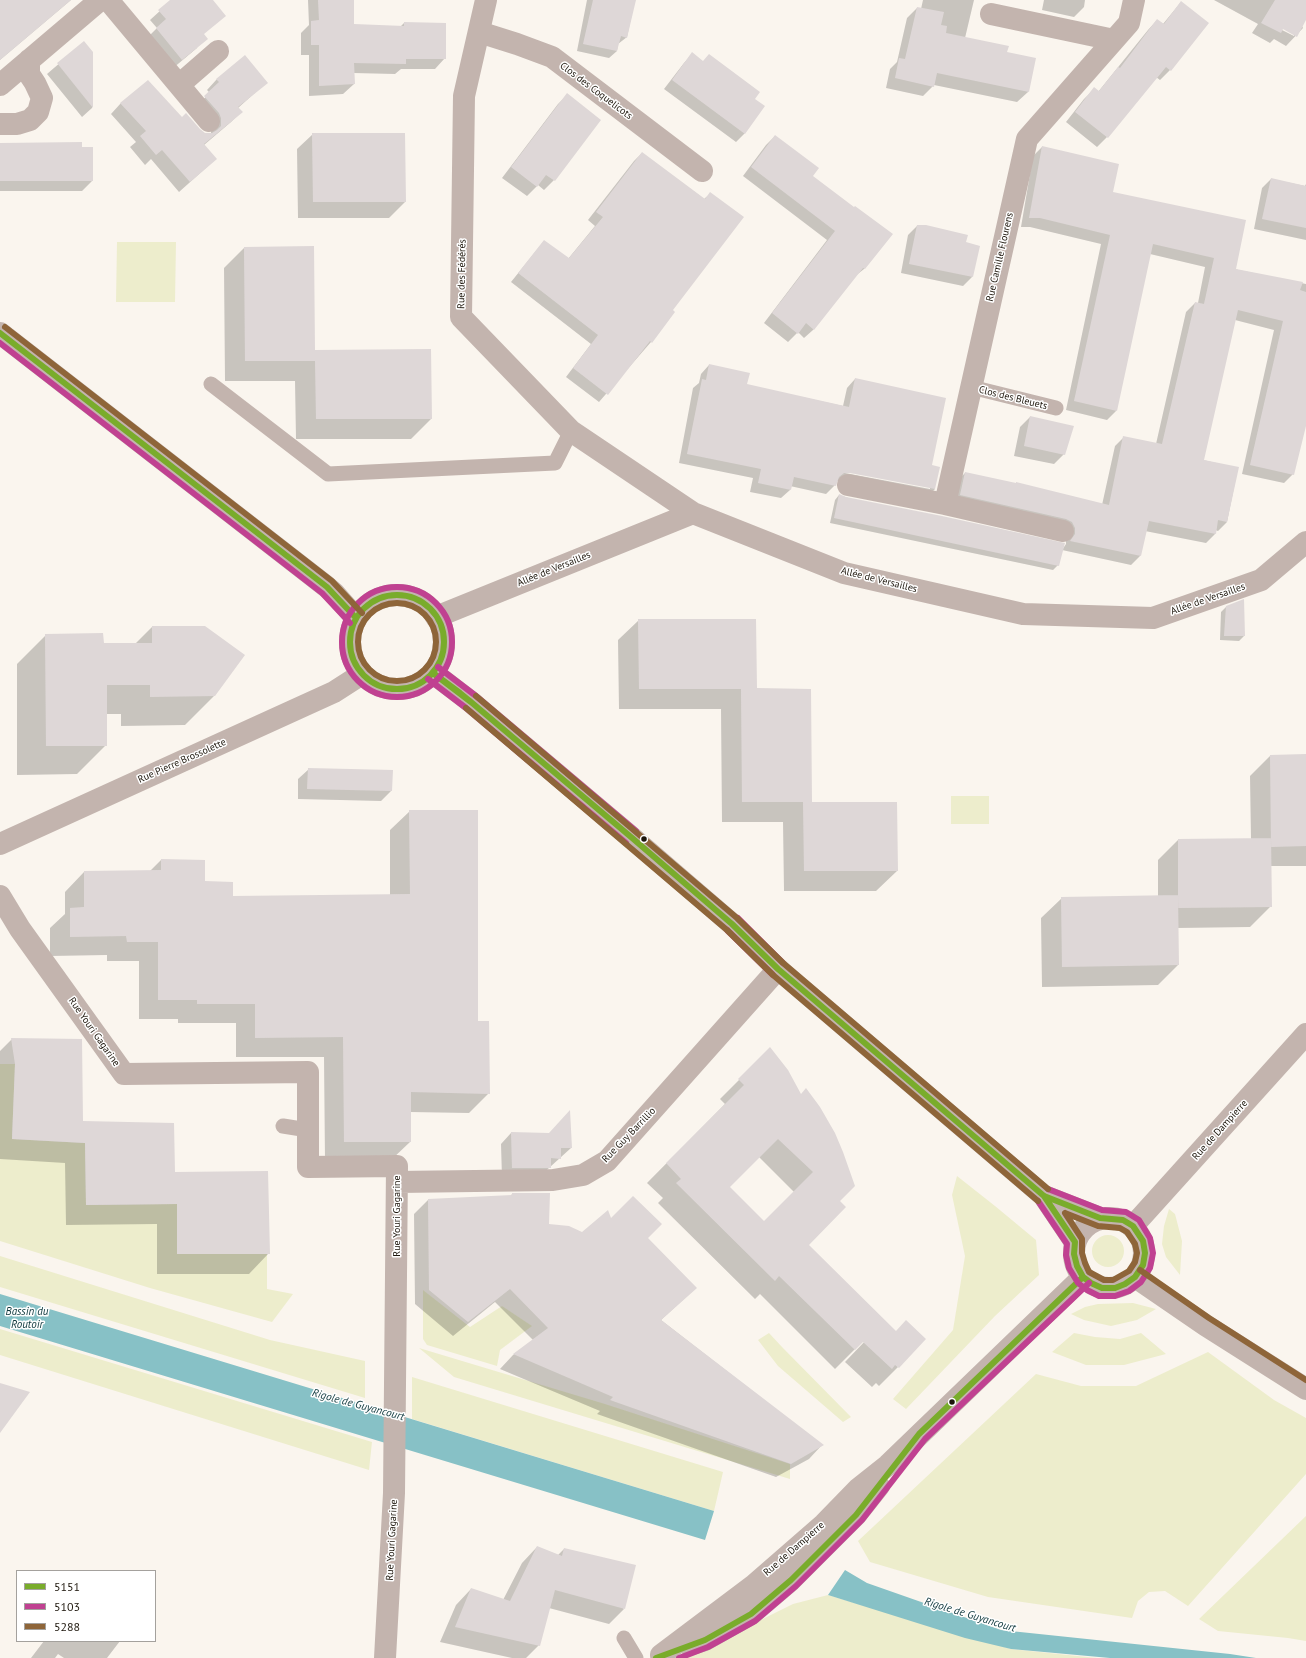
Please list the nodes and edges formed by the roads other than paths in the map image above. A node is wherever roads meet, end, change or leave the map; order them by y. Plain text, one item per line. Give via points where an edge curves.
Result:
1 (100, 0) edge
2 (108, 0) edge
3 (486, 0) edge
4 (1134, 0) edge
5 (991, 14) dead end
6 (479, 32) junction
7 (1114, 40) junction
8 (218, 51) dead end
9 (29, 60) junction
10 (0, 84) edge
11 (179, 85) junction
12 (209, 121) dead end
13 (0, 124) edge
14 (702, 171) dead end
15 (0, 333) edge
16 (211, 384) dead end
17 (971, 387) junction
18 (1056, 408) dead end
19 (570, 432) junction
20 (848, 485) dead end
21 (945, 504) junction
22 (693, 513) junction
23 (1063, 531) dead end
24 (1306, 542) edge
25 (436, 617) junction
26 (356, 618) junction
27 (433, 673) junction
28 (362, 674) junction
29 (0, 844) edge
30 (0, 896) edge
31 (778, 969) junction
32 (1306, 1034) edge
33 (283, 1126) dead end
34 (308, 1128) junction
35 (397, 1182) junction
36 (1044, 1196) junction
37 (1100, 1218) junction
38 (1133, 1226) junction
39 (1076, 1242) junction
40 (1083, 1277) junction
41 (1135, 1277) junction
42 (1281, 1373) junction
43 (1306, 1376) edge
44 (1306, 1389) edge
45 (624, 1638) dead end
46 (659, 1657) edge
47 (385, 1658) edge
48 (636, 1658) edge

1 - 9 street
2 - 11 street
3 - 6 street, Rue des Fédérés
4 - 7 street, Rue Camille Flourens via 1129,23
5 - 7 street
6 - 14 street, Clos des Coquelicots via 552,57
6 - 19 street, Rue des Fédérés via 464,96 461,317
7 - 17 street, Rue Camille Flourens via 1027,138
8 - 11 street
9 - 10 street
9 - 13 street via 29,74 42,98 38,112 30,120 17,124
11 - 12 street
15 - 26 street via 331,590
16 - 19 lane via 328,474 555,463
17 - 18 lane, Clos des Bleuets
17 - 21 street, Rue Camille Flourens
19 - 22 street, Rue des Fédérés
20 - 21 street
21 - 23 street
22 - 24 street, Allée de Versailles via 844,573 1023,614 1153,618 1262,580
22 - 25 street, Allée de Versailles
25 - 26 street via 419,601 396,595 380,598 366,606
25 - 27 street via 443,632 444,648
26 - 28 street via 350,632 350,647 354,661
27 - 28 street via 417,684 403,688 388,688 374,683
27 - 31 street via 631,837 732,924
28 - 29 street, Rue Pierre Brossolette via 334,692
30 - 34 street, Rue Youri Gagarine via 20,929 124,1074 308,1072
31 - 35 street, Rue Guy Barrillio via 607,1161 584,1175 553,1180
31 - 36 street
32 - 38 street, Rue de Dampierre
33 - 34 lane
34 - 35 street, Rue Youri Gagarine via 308,1167 397,1166
35 - 47 street, Rue Youri Gagarine via 394,1493
36 - 37 street
36 - 39 street
37 - 38 street via 1123,1220
37 - 39 street via 1089,1224 1080,1233
38 - 41 street via 1143,1241 1145,1253 1143,1265
39 - 40 street via 1075,1260
40 - 41 street via 1102,1288 1114,1288
40 - 46 street, Rue de Dampierre via 919,1434 856,1515 791,1580 751,1614 705,1640
41 - 42 street via 1205,1326
42 - 43 street
42 - 44 street
45 - 48 lane

